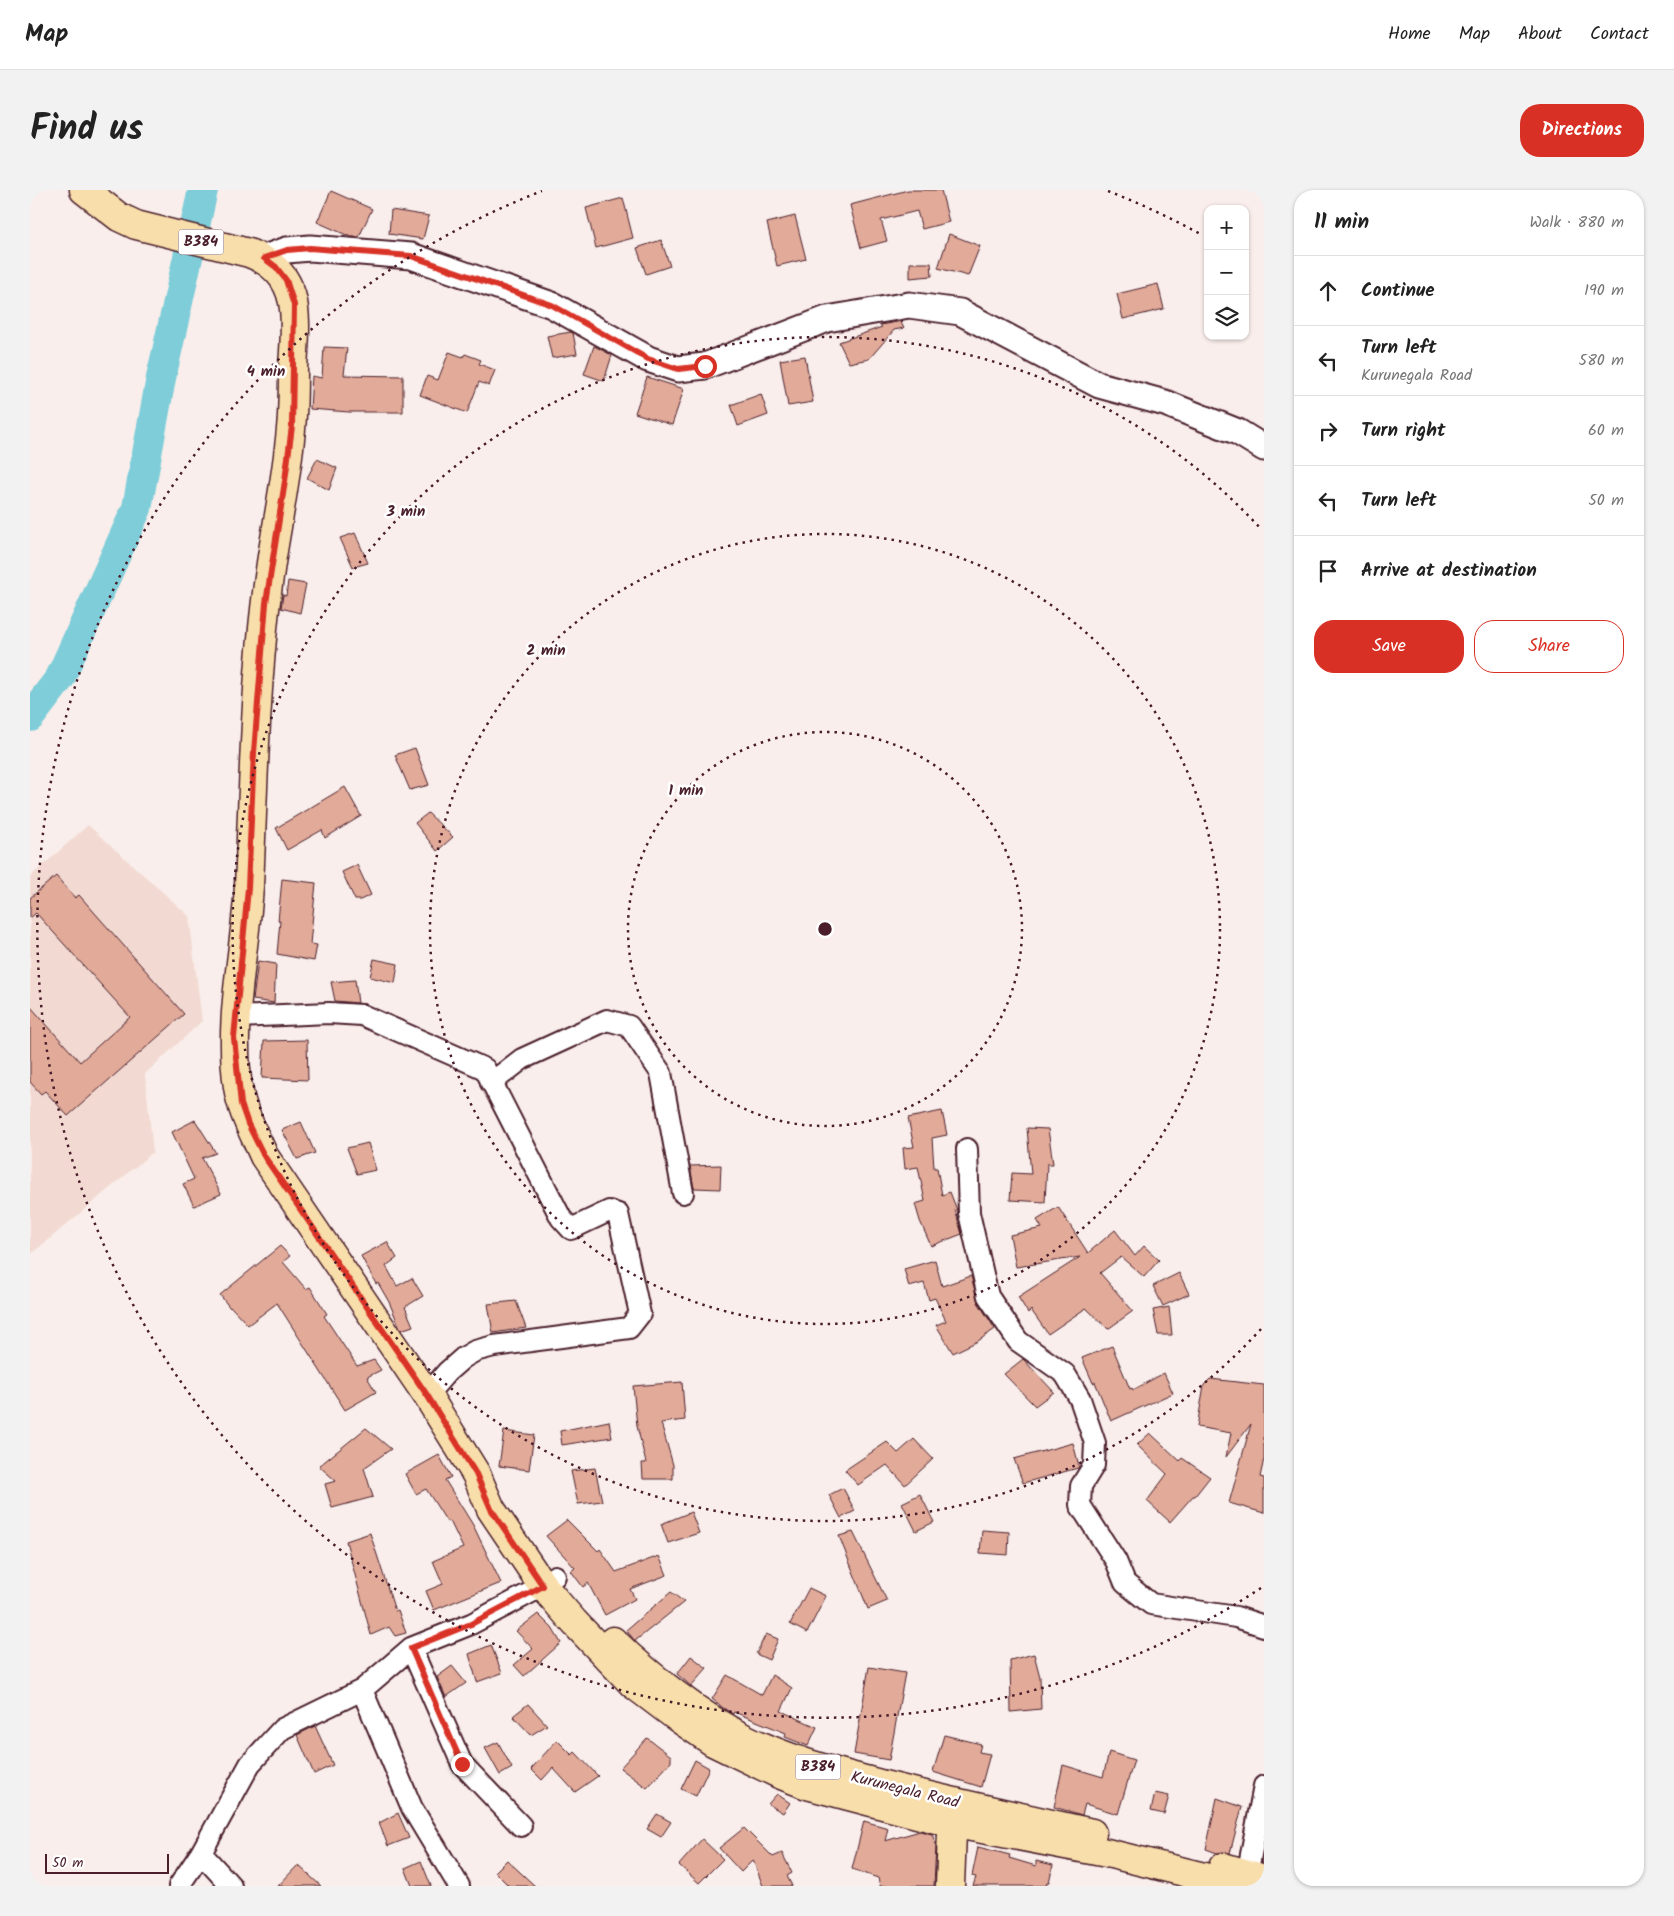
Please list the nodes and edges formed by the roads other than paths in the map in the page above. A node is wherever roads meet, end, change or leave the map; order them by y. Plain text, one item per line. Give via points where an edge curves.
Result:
1 (84, 190) edge
2 (257, 256) junction
3 (1264, 448) edge
4 (236, 1017) junction
5 (492, 1083) junction
6 (967, 1149) dead end
7 (683, 1193) dead end
8 (427, 1395) junction
9 (549, 1581) junction
10 (1264, 1626) edge
11 (411, 1648) junction
12 (362, 1690) junction
13 (1264, 1786) edge
14 (952, 1813) junction
15 (521, 1826) dead end
16 (201, 1853) junction
17 (1249, 1881) edge
18 (179, 1886) edge
19 (231, 1886) edge
20 (458, 1886) edge
21 (950, 1886) edge

1 - 2 main road, Kurunegala Road / B384 via 118,217 152,230
2 - 3 street via 310,248 411,256 552,305 648,359 678,369 705,366 827,319 909,304 960,312 1098,385 1165,403 1238,432
2 - 4 main road, Kurunegala Road / B384 via 276,267 286,280 294,305 292,426 266,603 254,752 248,888
4 - 5 street via 329,1013 362,1015 485,1069
4 - 8 main road, Kurunegala Road / B384 via 235,1059 241,1104 264,1156
5 - 7 street via 522,1059 607,1020 630,1026 661,1073
5 - 8 street via 561,1218 571,1229 609,1211 618,1214 640,1314 630,1328 474,1351 447,1372
6 - 10 street via 969,1213 988,1296 1018,1341 1065,1374 1080,1399 1095,1443 1094,1465 1081,1486 1080,1505 1116,1560 1125,1583 1151,1604 1236,1617
8 - 9 main road, Kurunegala Road / B384 via 476,1474 502,1503
9 - 11 street via 471,1624
9 - 14 main road, Kurunegala Road / B384 via 574,1622 633,1684 713,1742 807,1785
11 - 12 street
11 - 15 street via 462,1764
12 - 16 street via 282,1729 250,1764
12 - 20 street via 412,1808
13 - 17 street
14 - 17 main road, Kurunegala Road / B384 via 1107,1853
14 - 21 main road
16 - 18 street
16 - 19 street

